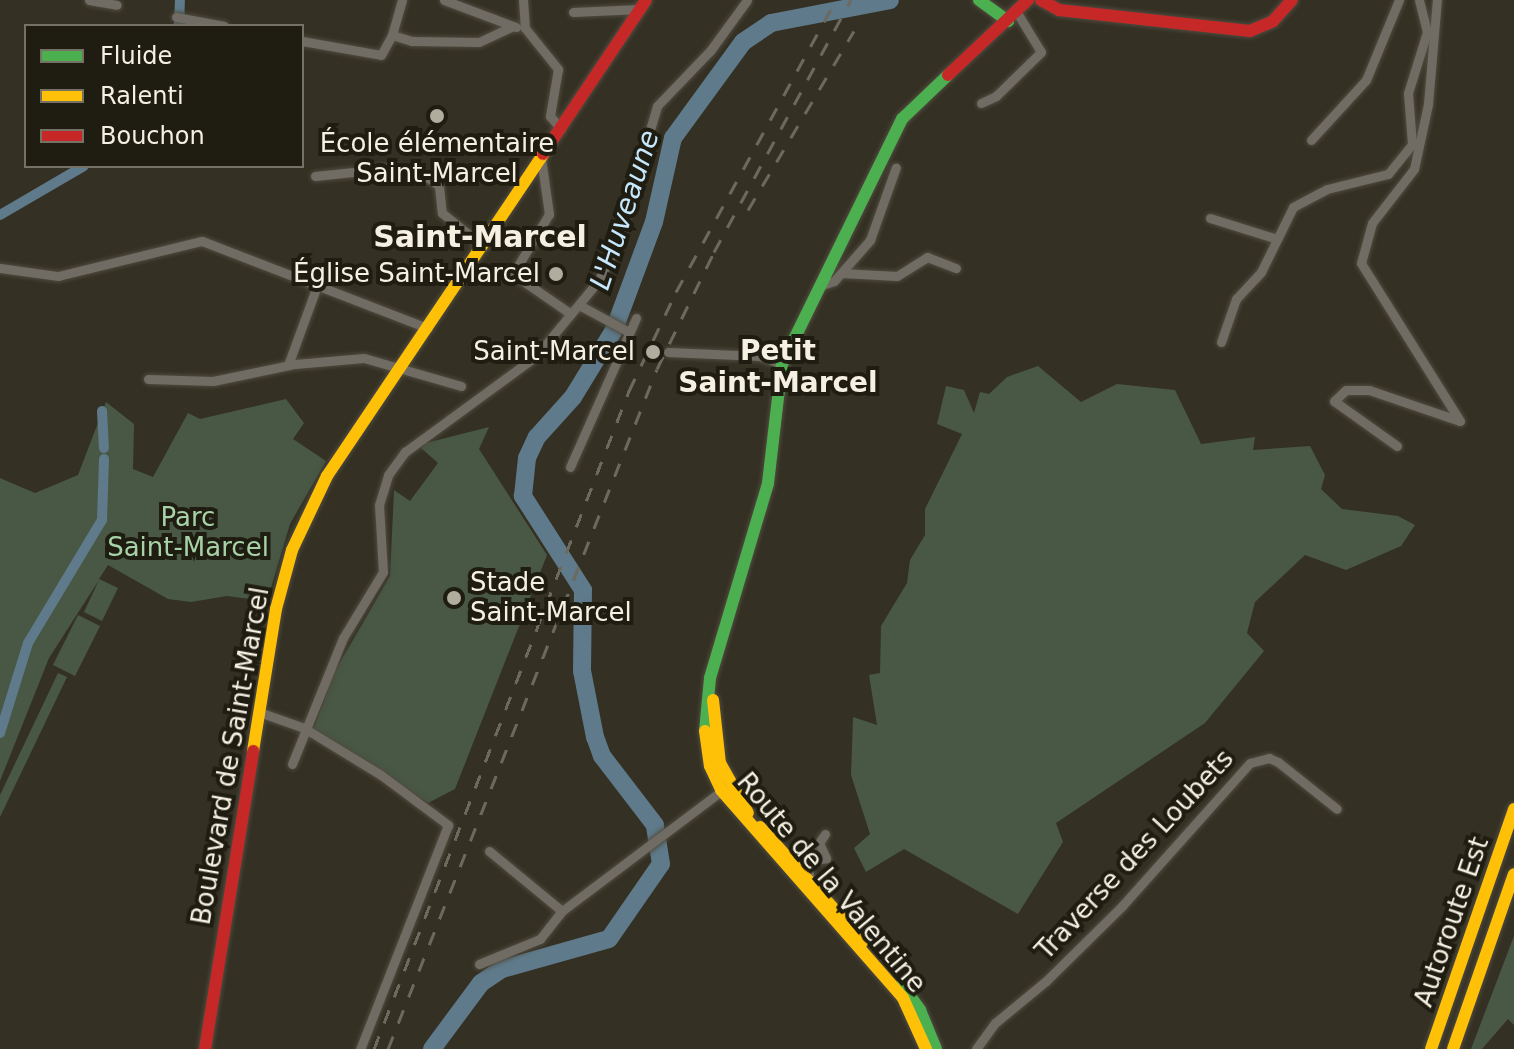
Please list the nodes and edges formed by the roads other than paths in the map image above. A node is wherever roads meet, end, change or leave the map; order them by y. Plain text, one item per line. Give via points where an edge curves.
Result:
1 (89, 0) edge
2 (402, 0) edge
3 (444, 0) edge
4 (523, 0) edge
5 (597, 0) edge
6 (747, 0) edge
7 (979, 0) edge
8 (1005, 0) edge
9 (1041, 0) edge
10 (1059, 0) edge
11 (1292, 0) edge
12 (1399, 0) edge
13 (1419, 0) edge
14 (1437, 0) edge
15 (117, 5) dead end
16 (643, 5) edge
17 (1018, 10) edge
18 (1073, 10) junction
19 (573, 12) dead end
20 (594, 13) junction
21 (180, 18) dead end
22 (213, 24) edge
23 (514, 26) junction
24 (525, 28) junction
25 (392, 35) junction
26 (304, 41) edge
27 (981, 103) dead end
28 (561, 129) junction
29 (1311, 140) dead end
30 (541, 158) junction
31 (896, 167) dead end
32 (315, 176) dead end
33 (1210, 218) dead end
34 (1274, 238) junction
35 (483, 246) junction
36 (0, 268) edge
37 (956, 268) dead end
38 (842, 273) junction
39 (318, 283) junction
40 (819, 286) junction
41 (579, 305) junction
42 (571, 314) junction
43 (636, 318) dead end
44 (428, 328) junction
45 (627, 331) junction
46 (1221, 342) dead end
47 (668, 352) dead end
48 (782, 364) junction
49 (291, 365) junction
50 (399, 371) junction
51 (148, 379) dead end
52 (461, 386) dead end
53 (1397, 446) dead end
54 (570, 467) dead end
55 (259, 712) junction
56 (304, 728) junction
57 (292, 764) dead end
58 (725, 788) junction
59 (1337, 809) dead end
60 (1514, 809) edge
61 (825, 834) dead end
62 (489, 851) dead end
63 (780, 853) junction
64 (791, 873) junction
65 (1514, 874) edge
66 (828, 877) dead end
67 (811, 883) junction
68 (562, 911) junction
69 (479, 964) dead end
70 (205, 1049) edge
71 (360, 1049) edge
72 (926, 1049) edge
73 (936, 1049) edge
74 (976, 1049) edge
75 (1431, 1049) edge
76 (1453, 1049) edge

1 - 15 street
2 - 25 street
3 - 23 street
4 - 24 street
5 - 20 street
6 - 41 street via 710,51 657,106 609,264
7 - 17 main road
8 - 17 main road
9 - 18 main road via 1059,10
10 - 18 main road
11 - 18 main road via 1273,21 1250,31
12 - 29 street via 1366,80
13 - 34 street via 1427,32 1408,93 1412,144 1388,174 1302,200
14 - 53 street via 1428,104 1414,169 1372,223 1361,263 1460,421 1369,390 1346,390 1334,401
16 - 20 street
16 - 28 main road, Boulevard de Saint-Marcel
17 - 27 street via 1041,52 996,96
17 - 40 main road, Route de la Valentine via 902,119
19 - 20 street
21 - 22 street
23 - 24 street
23 - 25 street via 479,42 412,41
24 - 28 street via 558,69 550,116
25 - 26 street via 381,55
28 - 30 main road, Boulevard de Saint-Marcel
30 - 35 main road, Boulevard de Saint-Marcel
30 - 42 street via 549,214 513,274
31 - 38 street via 875,231
32 - 35 street via 357,176 383,168 430,179 439,186 442,213
33 - 34 street
34 - 46 street via 1261,272 1236,299
35 - 44 main road, Boulevard de Saint-Marcel
36 - 39 street via 58,276 196,240
37 - 38 street via 927,257 897,276
38 - 40 street
39 - 44 street
39 - 49 street
40 - 48 main road, Route de la Valentine
41 - 42 street
41 - 45 street
42 - 56 street via 536,356 405,452 388,475 379,505 383,572 343,638
43 - 45 street
44 - 50 main road, Boulevard de Saint-Marcel
45 - 54 street
47 - 48 street via 758,356
48 - 58 main road, Route de la Valentine via 768,483 719,649 704,720 710,766
49 - 50 street via 364,358
49 - 51 street via 213,381
50 - 52 street
50 - 55 main road, Boulevard de Saint-Marcel via 327,476 292,550
55 - 56 street
55 - 70 main road, Boulevard de Saint-Marcel
56 - 57 street
56 - 71 street via 448,825
58 - 63 main road, Route de la Valentine
58 - 68 street
59 - 74 street, Traverse des Loubets via 1278,762 1269,758 1250,763 1122,906 995,1023
60 - 75 main road, Autoroute Est
61 - 67 street via 819,843 826,858 818,860 810,847 804,853
62 - 68 street
63 - 64 main road, Route de la Valentine
63 - 67 main road, Route de la Valentine
64 - 67 main road
64 - 72 main road, Route de la Valentine via 903,998
65 - 76 main road, Autoroute Est
66 - 67 street
67 - 73 main road, Route de la Valentine via 911,995
68 - 69 street via 540,939

